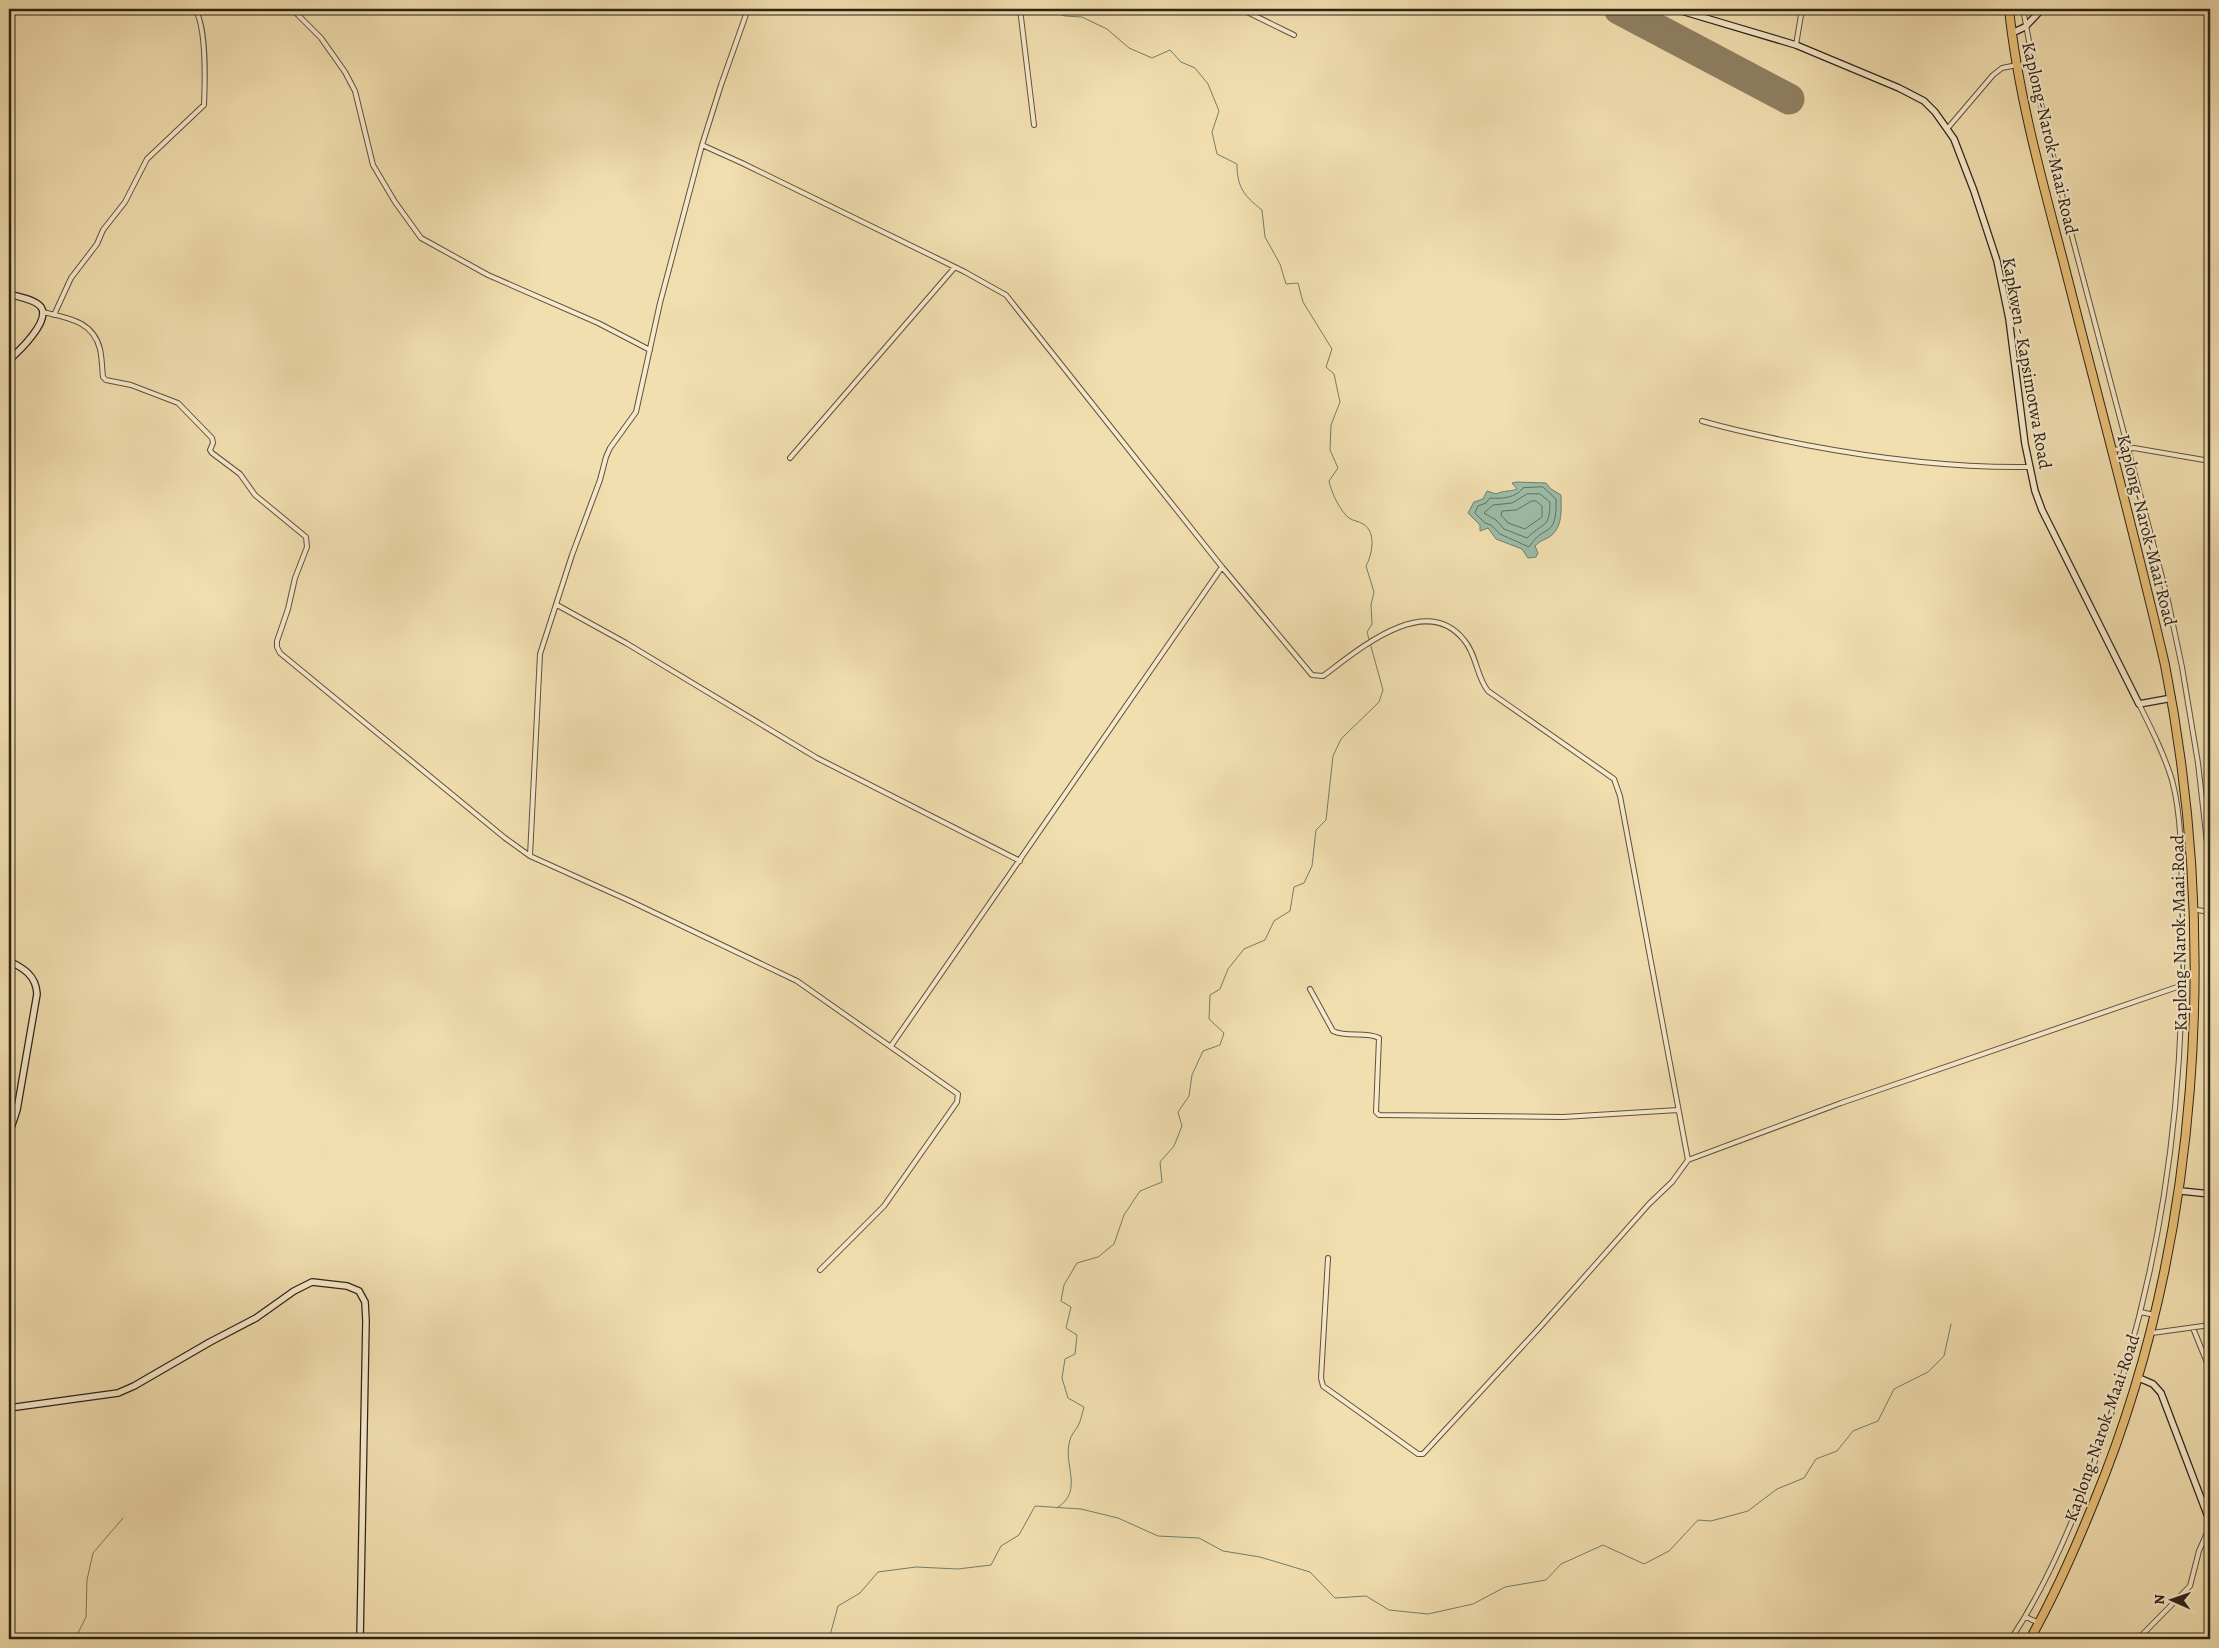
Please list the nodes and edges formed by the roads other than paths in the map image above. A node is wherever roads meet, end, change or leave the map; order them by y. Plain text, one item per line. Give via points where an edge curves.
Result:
1 (195, 9) edge
2 (292, 9) edge
3 (748, 9) edge
4 (1020, 9) edge
5 (1241, 9) edge
6 (1675, 9) edge
7 (1802, 9) edge
8 (2009, 9) edge
9 (2024, 9) edge
10 (2042, 9) edge
11 (2025, 27) junction
12 (2012, 33) junction
13 (1294, 35) dead end
14 (1796, 45) junction
15 (2017, 65) junction
16 (1034, 125) dead end
17 (1947, 129) junction
18 (702, 145) junction
19 (954, 267) junction
20 (9, 294) edge
21 (43, 312) junction
22 (54, 315) junction
23 (650, 350) junction
24 (9, 360) edge
25 (1702, 421) dead end
26 (2129, 448) junction
27 (2111, 450) junction
28 (790, 458) dead end
29 (2210, 461) edge
30 (2029, 467) junction
31 (1222, 567) junction
32 (557, 605) junction
33 (2172, 698) junction
34 (2139, 704) junction
35 (2191, 825) junction
36 (2179, 826) junction
37 (530, 856) junction
38 (1020, 861) junction
39 (2210, 869) edge
40 (2197, 910) junction
41 (2210, 912) edge
42 (9, 960) edge
43 (2183, 985) junction
44 (1310, 990) dead end
45 (891, 1046) junction
46 (1678, 1110) junction
47 (9, 1134) edge
48 (1688, 1160) junction
49 (2181, 1191) junction
50 (2210, 1194) edge
51 (1328, 1258) dead end
52 (820, 1270) dead end
53 (2141, 1312) junction
54 (2156, 1316) junction
55 (2210, 1325) edge
56 (2193, 1328) junction
57 (2152, 1333) junction
58 (2210, 1370) edge
59 (2139, 1378) junction
60 (9, 1408) edge
61 (2210, 1522) edge
62 (2210, 1526) edge
63 (2026, 1617) junction
64 (2038, 1623) junction
65 (360, 1639) edge
66 (2011, 1639) edge
67 (2030, 1639) edge
68 (2138, 1639) edge

1 - 22 street via 205,49 203,106 147,159 125,202 71,278
2 - 23 street via 321,38 345,72 355,91 373,165 421,238 488,274
3 - 18 street
4 - 16 street
5 - 13 street
6 - 14 street, Kapkwen - Kapsimotwa Road
7 - 14 street
8 - 12 highway, Kaplong-Narok-Maai Road
9 - 11 street
10 - 11 street
11 - 12 street
11 - 26 street via 2069,225
12 - 15 highway, Kaplong-Narok-Maai Road
14 - 17 street, Kapkwen - Kapsimotwa Road via 1916,96 1935,112
15 - 17 street via 2002,68 1993,75
15 - 27 highway, Kaplong-Narok-Maai Road via 2041,177
17 - 30 street, Kapkwen - Kapsimotwa Road via 1974,192 1996,261 2008,319
18 - 19 street
18 - 23 street
19 - 28 street
19 - 31 street via 999,290 1013,301
20 - 21 street via 34,302
21 - 22 street
21 - 24 street via 35,332
22 - 37 street via 76,320 93,332 106,380 131,385 178,403 212,438 212,453 240,474 255,495 306,537 277,641 280,653
23 - 32 street via 636,412 606,456
25 - 30 street via 1776,440 1896,461
26 - 27 street
26 - 29 street
26 - 39 street via 2182,667 2198,763
27 - 33 highway, Kaplong-Narok-Maai Road
30 - 34 street, Kapkwen - Kapsimotwa Road via 2042,510
31 - 38 street
31 - 46 street via 1307,671 1318,677 1393,628 1429,622 1454,629 1474,654 1482,683 1488,691 1614,780 1620,796
32 - 37 street via 540,654
32 - 38 street via 817,758
33 - 34 street
33 - 35 highway, Kaplong-Narok-Maai Road
34 - 36 street via 2171,778
35 - 36 street
35 - 40 highway, Kaplong-Narok-Maai Road
36 - 43 street
37 - 45 street via 797,981
38 - 45 street
40 - 41 street
40 - 49 highway, Kaplong-Narok-Maai Road via 2198,1016 2194,1087 2181,1165
42 - 47 street via 32,977 36,994 17,1110
43 - 48 street via 1841,1103
43 - 53 street via 2170,1164 2159,1234
44 - 46 street via 1333,1031 1379,1038 1376,1112 1379,1115 1563,1117
45 - 52 street via 955,1091 957,1102 884,1206
46 - 48 street
48 - 51 street via 1672,1182 1420,1455 1323,1386
49 - 50 street
49 - 54 highway, Kaplong-Narok-Maai Road
53 - 54 street
53 - 63 street via 2089,1477 2053,1564
54 - 57 highway, Kaplong-Narok-Maai Road
55 - 56 street
56 - 57 street
56 - 58 street
57 - 59 highway, Kaplong-Narok-Maai Road
59 - 61 street via 2153,1384 2161,1393
59 - 64 highway, Kaplong-Narok-Maai Road via 2076,1548
60 - 65 street via 104,1396 126,1389 256,1318 312,1282 347,1286 359,1292 366,1320
62 - 68 street via 2199,1551 2190,1586
63 - 64 street
63 - 66 street
64 - 67 highway, Kaplong-Narok-Maai Road

